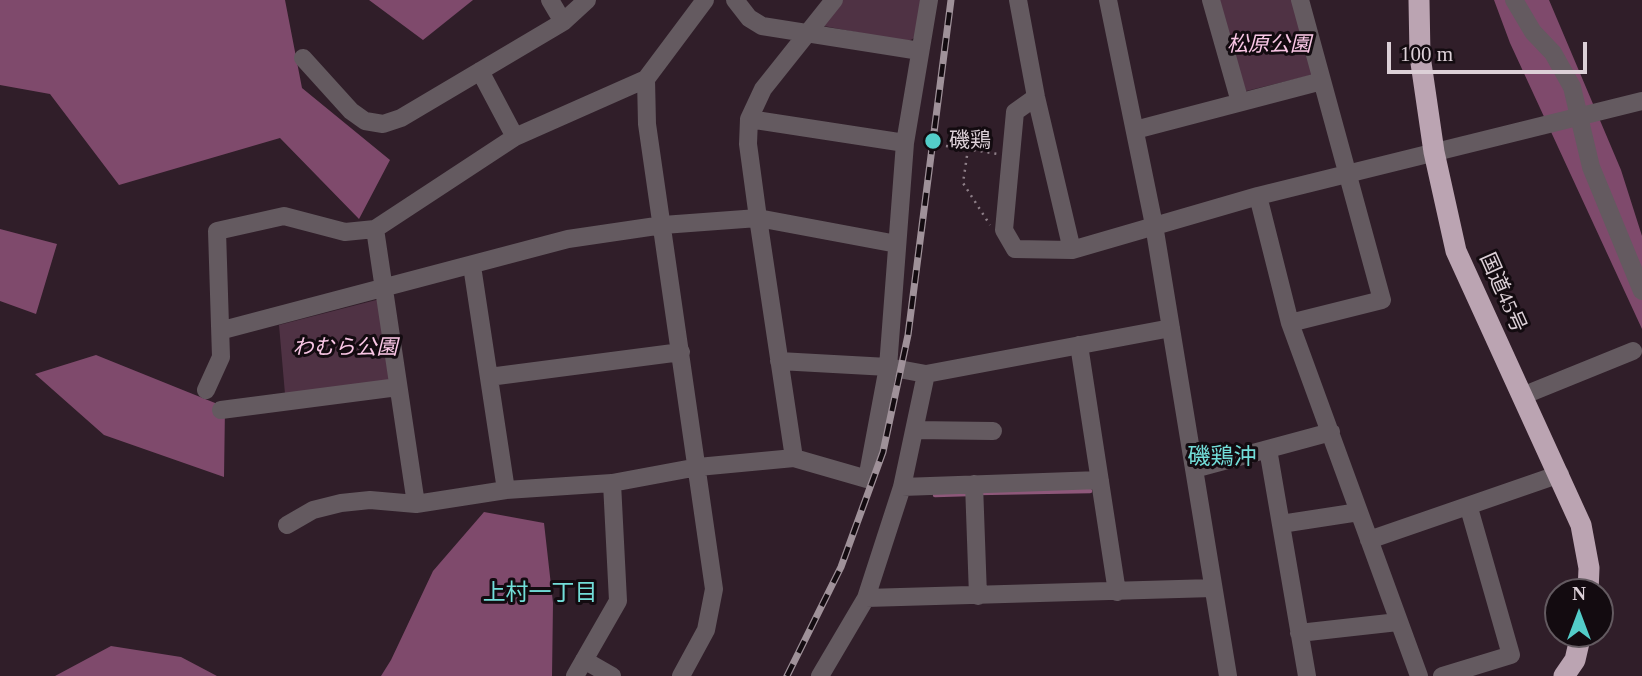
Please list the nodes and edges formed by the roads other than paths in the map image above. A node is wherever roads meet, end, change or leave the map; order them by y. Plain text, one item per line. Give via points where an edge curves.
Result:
1 (550, 0) edge
2 (587, 0) edge
3 (705, 0) edge
4 (735, 0) edge
5 (834, 0) edge
6 (929, 0) edge
7 (1018, 0) edge
8 (1108, 0) edge
9 (1211, 0) edge
10 (1300, 0) edge
11 (1419, 0) edge
12 (1514, 0) edge
13 (563, 22) junction
14 (808, 34) junction
15 (920, 51) junction
16 (303, 58) dead end
17 (480, 71) junction
18 (646, 79) junction
19 (1322, 81) junction
20 (1036, 97) junction
21 (1642, 101) edge
22 (1240, 102) junction
23 (1579, 117) junction
24 (749, 119) junction
25 (1135, 130) junction
26 (515, 137) junction
27 (905, 143) junction
28 (1434, 152) junction
29 (1347, 173) junction
30 (1258, 196) junction
31 (758, 218) junction
32 (663, 225) junction
33 (1154, 225) junction
34 (375, 229) junction
35 (897, 244) junction
36 (1072, 250) junction
37 (472, 266) junction
38 (384, 289) junction
39 (1642, 291) edge
40 (1290, 323) junction
41 (1171, 328) junction
42 (223, 330) junction
43 (1079, 345) junction
44 (1633, 351) dead end
45 (681, 352) junction
46 (779, 362) junction
47 (888, 367) junction
48 (926, 374) junction
49 (489, 377) junction
50 (398, 387) junction
51 (206, 390) dead end
52 (1522, 396) junction
53 (221, 410) dead end
54 (914, 430) junction
55 (993, 431) dead end
56 (1331, 432) junction
57 (1268, 449) junction
58 (794, 458) junction
59 (698, 467) junction
60 (1194, 469) junction
61 (1560, 474) junction
62 (1100, 480) junction
63 (612, 483) junction
64 (974, 484) junction
65 (902, 487) junction
66 (506, 490) junction
67 (416, 504) junction
68 (1469, 508) junction
69 (1359, 512) junction
70 (1280, 524) junction
71 (287, 525) dead end
72 (1369, 540) junction
73 (1589, 578) edge
74 (1213, 588) junction
75 (1117, 592) junction
76 (978, 596) junction
77 (866, 598) junction
78 (1398, 622) junction
79 (1299, 634) junction
80 (1578, 648) edge
81 (579, 668) edge
82 (612, 676) edge
83 (681, 676) edge
84 (820, 676) edge
85 (1228, 676) edge
86 (1307, 676) edge
87 (1419, 676) edge
88 (1441, 676) edge
89 (1564, 676) edge

1 - 13 street
2 - 13 street
3 - 18 street
4 - 14 street via 761,26
5 - 14 street
6 - 15 street
7 - 20 street
8 - 25 street
9 - 22 street
10 - 19 street
11 - 28 highway, 国道45号 via 1420,56
12 - 23 street via 1562,67
13 - 17 street
14 - 15 street
14 - 24 street via 763,89
15 - 27 street
16 - 17 street via 351,111 365,121 383,124
17 - 26 street
18 - 26 street
18 - 32 street via 646,124
19 - 22 street
19 - 29 street
20 - 36 street
20 - 36 street via 1016,112 1004,230 1015,249
21 - 23 street
22 - 25 street
23 - 28 street
23 - 39 street via 1604,204
24 - 27 street
24 - 31 street
25 - 33 street
26 - 34 street
27 - 35 street
28 - 29 street
28 - 52 highway, 国道45号 via 1456,251
29 - 30 street
29 - 40 street via 1382,300
30 - 33 street
30 - 40 street
31 - 32 street
31 - 35 street
31 - 46 street
32 - 37 street via 568,239
32 - 45 street
33 - 36 street
33 - 41 street
34 - 38 street
34 - 42 street via 345,232 284,216 218,231
35 - 47 street
37 - 38 street
37 - 49 street
38 - 42 street
38 - 50 street
40 - 56 street
41 - 43 street
41 - 60 street
42 - 51 street via 221,357
43 - 48 street
43 - 62 street
44 - 52 street
45 - 49 street
45 - 59 street
46 - 47 street
46 - 58 street
47 - 48 street
47 - 58 street via 867,480
48 - 54 street
49 - 66 street
50 - 53 street
50 - 67 street
52 - 61 highway, 国道45号
54 - 55 street
54 - 65 street
56 - 57 street
56 - 69 street
57 - 60 street
57 - 70 street
58 - 59 street
59 - 63 street
59 - 83 street via 714,589 706,630
60 - 74 street
61 - 68 street
61 - 73 highway, 国道45号 via 1581,525
62 - 64 street
62 - 75 street
63 - 66 street
63 - 81 street via 618,601
64 - 65 street
64 - 76 street
65 - 77 street
66 - 67 street
67 - 71 street via 341,503 313,510
68 - 72 street
68 - 88 street via 1511,655
69 - 70 street
69 - 72 street
70 - 79 street
72 - 78 street
74 - 75 street
74 - 85 street
75 - 76 street
76 - 77 street
77 - 84 street
78 - 79 street
78 - 87 street
79 - 86 street
80 - 89 highway
81 - 82 street

